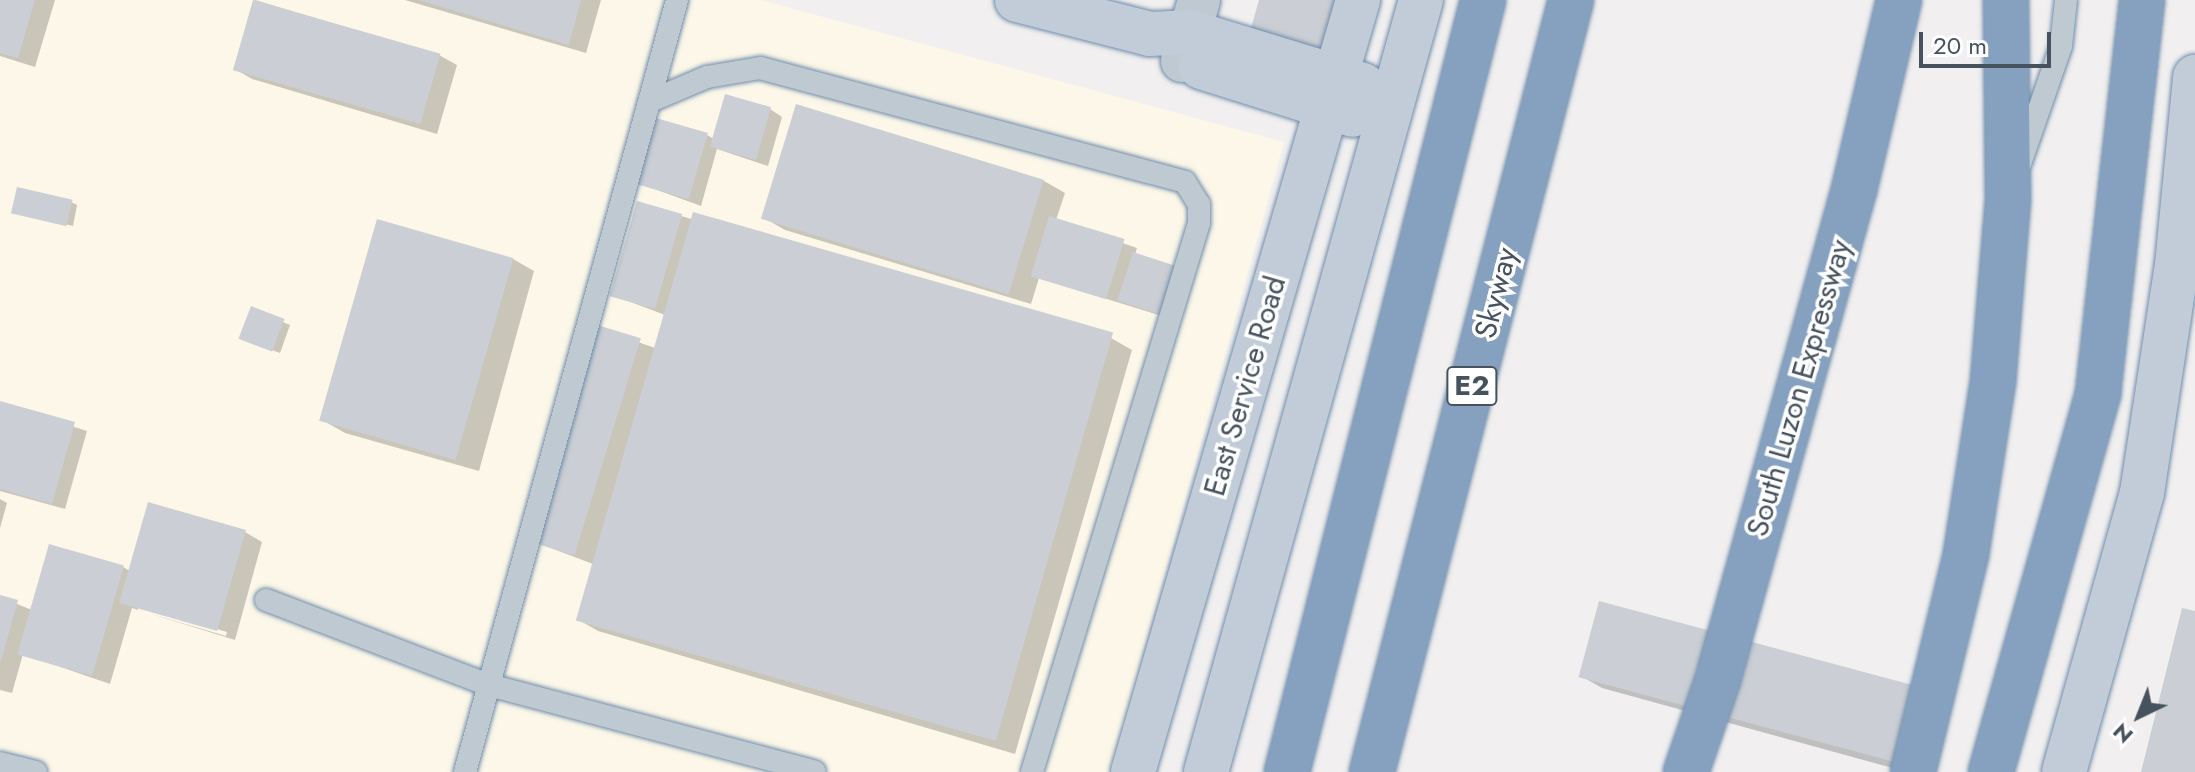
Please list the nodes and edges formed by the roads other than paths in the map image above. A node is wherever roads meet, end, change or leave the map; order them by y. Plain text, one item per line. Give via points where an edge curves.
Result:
1 (677, 0) edge
2 (1017, 0) edge
3 (1358, 0) edge
4 (1421, 0) edge
5 (1483, 0) edge
6 (1571, 0) edge
7 (1899, 0) edge
8 (2006, 0) edge
9 (2066, 0) edge
10 (2142, 0) edge
11 (1180, 32) edge
12 (2195, 77) edge
13 (1331, 92) junction
14 (653, 100) junction
15 (1391, 110) junction
16 (2008, 199) junction
17 (266, 600) dead end
18 (489, 685) junction
19 (0, 763) edge
20 (36, 772) edge
21 (465, 772) edge
22 (815, 772) edge
23 (1032, 772) edge
24 (1133, 772) edge
25 (1206, 772) edge
26 (1287, 772) edge
27 (1372, 772) edge
28 (1686, 772) edge
29 (1913, 772) edge
30 (1991, 772) edge
31 (2064, 772) edge

1 - 14 lane
2 - 11 main road
3 - 13 main road, East Service Road
4 - 15 main road
5 - 26 highway
6 - 27 highway, Skyway / E2
7 - 28 highway, South Luzon Expressway via 1854,190 1718,679
8 - 16 highway
9 - 16 lane via 2061,46
10 - 30 highway via 2098,393
11 - 13 main road
12 - 31 main road via 2177,265 2142,493
13 - 15 main road
13 - 24 main road, East Service Road
14 - 18 lane
14 - 23 lane via 707,77 760,68 1185,182 1199,204 1199,223
15 - 25 main road
16 - 29 highway via 1993,382 1966,554
17 - 18 lane
18 - 21 lane
18 - 22 lane
19 - 20 lane

